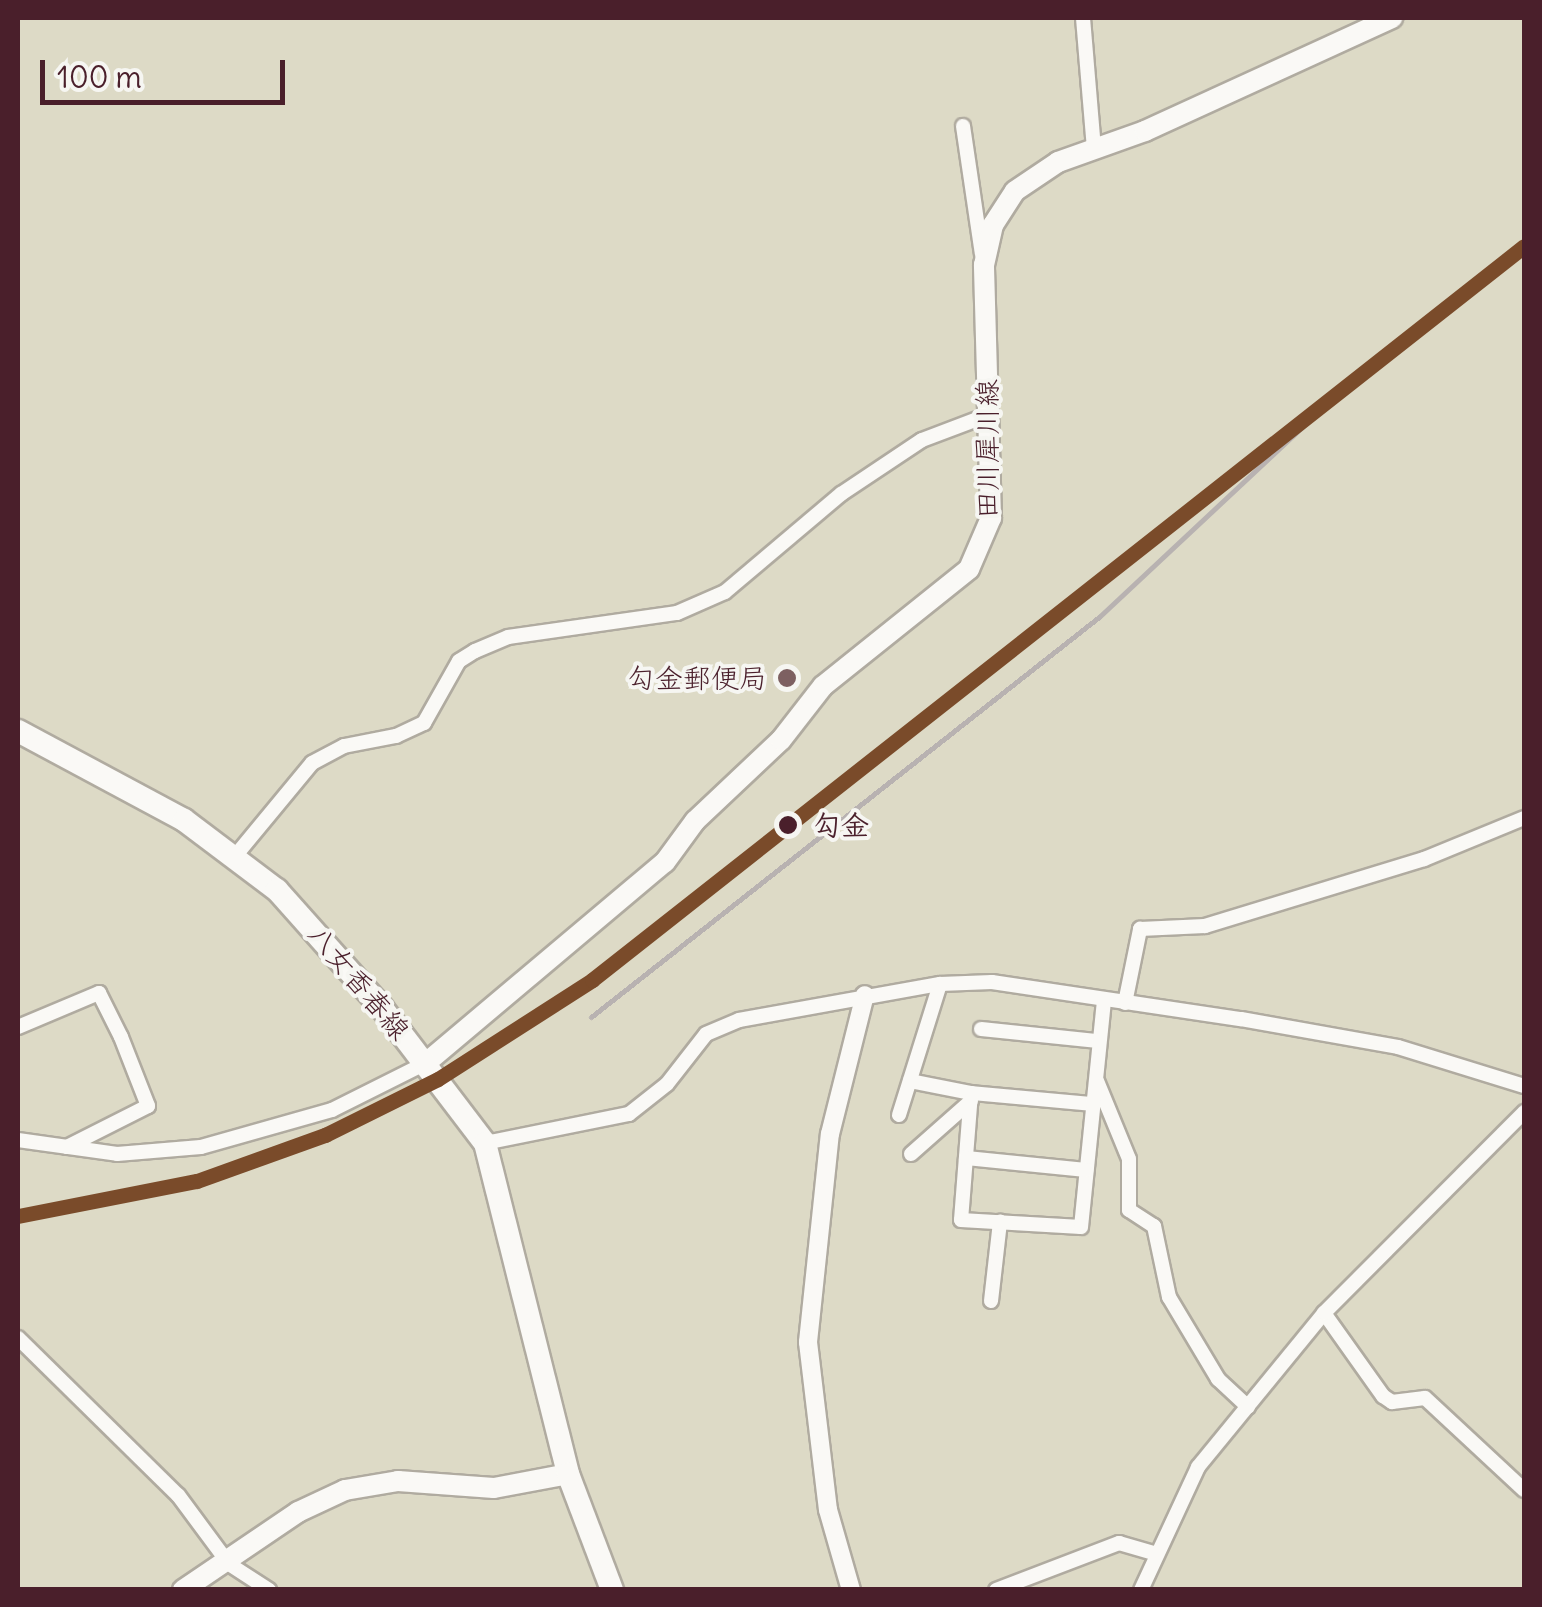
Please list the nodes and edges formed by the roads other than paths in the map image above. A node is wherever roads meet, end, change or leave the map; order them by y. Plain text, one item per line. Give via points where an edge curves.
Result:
1 (1083, 18) edge
2 (1392, 18) edge
3 (963, 126) dead end
4 (1094, 149) junction
5 (984, 265) junction
6 (988, 415) junction
7 (18, 731) edge
8 (1524, 818) edge
9 (236, 855) junction
10 (940, 984) junction
11 (865, 994) junction
12 (1104, 1002) junction
13 (1125, 1003) junction
14 (18, 1027) edge
15 (981, 1029) dead end
16 (1098, 1042) junction
17 (426, 1063) junction
18 (1095, 1076) junction
19 (910, 1081) junction
20 (1524, 1086) edge
21 (971, 1097) junction
22 (1092, 1104) junction
23 (1524, 1112) edge
24 (900, 1116) dead end
25 (18, 1140) edge
26 (485, 1143) junction
27 (66, 1147) junction
28 (911, 1154) dead end
29 (966, 1158) junction
30 (1086, 1170) junction
31 (1000, 1222) junction
32 (991, 1301) dead end
33 (1324, 1313) junction
34 (18, 1338) edge
35 (1248, 1407) junction
36 (568, 1474) junction
37 (1524, 1490) edge
38 (1153, 1554) junction
39 (229, 1564) junction
40 (183, 1590) edge
41 (269, 1590) edge
42 (612, 1590) edge
43 (850, 1590) edge
44 (996, 1590) edge
45 (1141, 1590) edge

1 - 4 street
2 - 4 main road, 田川犀川線
3 - 5 street
4 - 5 main road, 田川犀川線 via 1036,174 1015,191 993,225
5 - 6 main road, 田川犀川線
6 - 9 street via 922,440 840,494 725,592 677,613 508,638 475,651 459,661 424,723 344,746 312,763
6 - 17 main road, 田川犀川線 via 991,518 981,548 956,584 823,686 780,740 695,820 666,862
7 - 9 main road, 八女香春線
8 - 13 street via 1424,859 1205,926 1140,929
9 - 17 main road, 八女香春線 via 319,932
10 - 11 street
10 - 12 street via 992,982
10 - 19 street
11 - 26 street via 739,1020 706,1034 651,1101 630,1114
11 - 43 street via 830,1134 808,1342 828,1510
12 - 13 street
12 - 16 street
13 - 20 street via 1398,1047
14 - 27 street via 99,993 121,1037 148,1106
15 - 16 street
16 - 18 street
17 - 26 main road, 八女香春線
17 - 27 street via 332,1110 201,1147 116,1154
18 - 22 street
18 - 35 street via 1129,1160 1126,1201 1154,1226 1169,1297 1218,1380
19 - 21 street
19 - 24 street
21 - 22 street
21 - 28 street
21 - 29 street
22 - 30 street
23 - 33 street
25 - 27 street
26 - 36 main road, 八女香春線
29 - 30 street
29 - 31 street via 960,1220
30 - 31 street via 1081,1226
31 - 32 street
33 - 35 street
33 - 37 street via 1383,1396 1425,1398
34 - 39 street via 178,1495
35 - 38 street via 1198,1467
36 - 39 main road via 494,1488 398,1480 344,1490 298,1512
36 - 42 main road, 八女香春線
38 - 44 street via 1118,1543
38 - 45 street
39 - 40 main road
39 - 41 street

